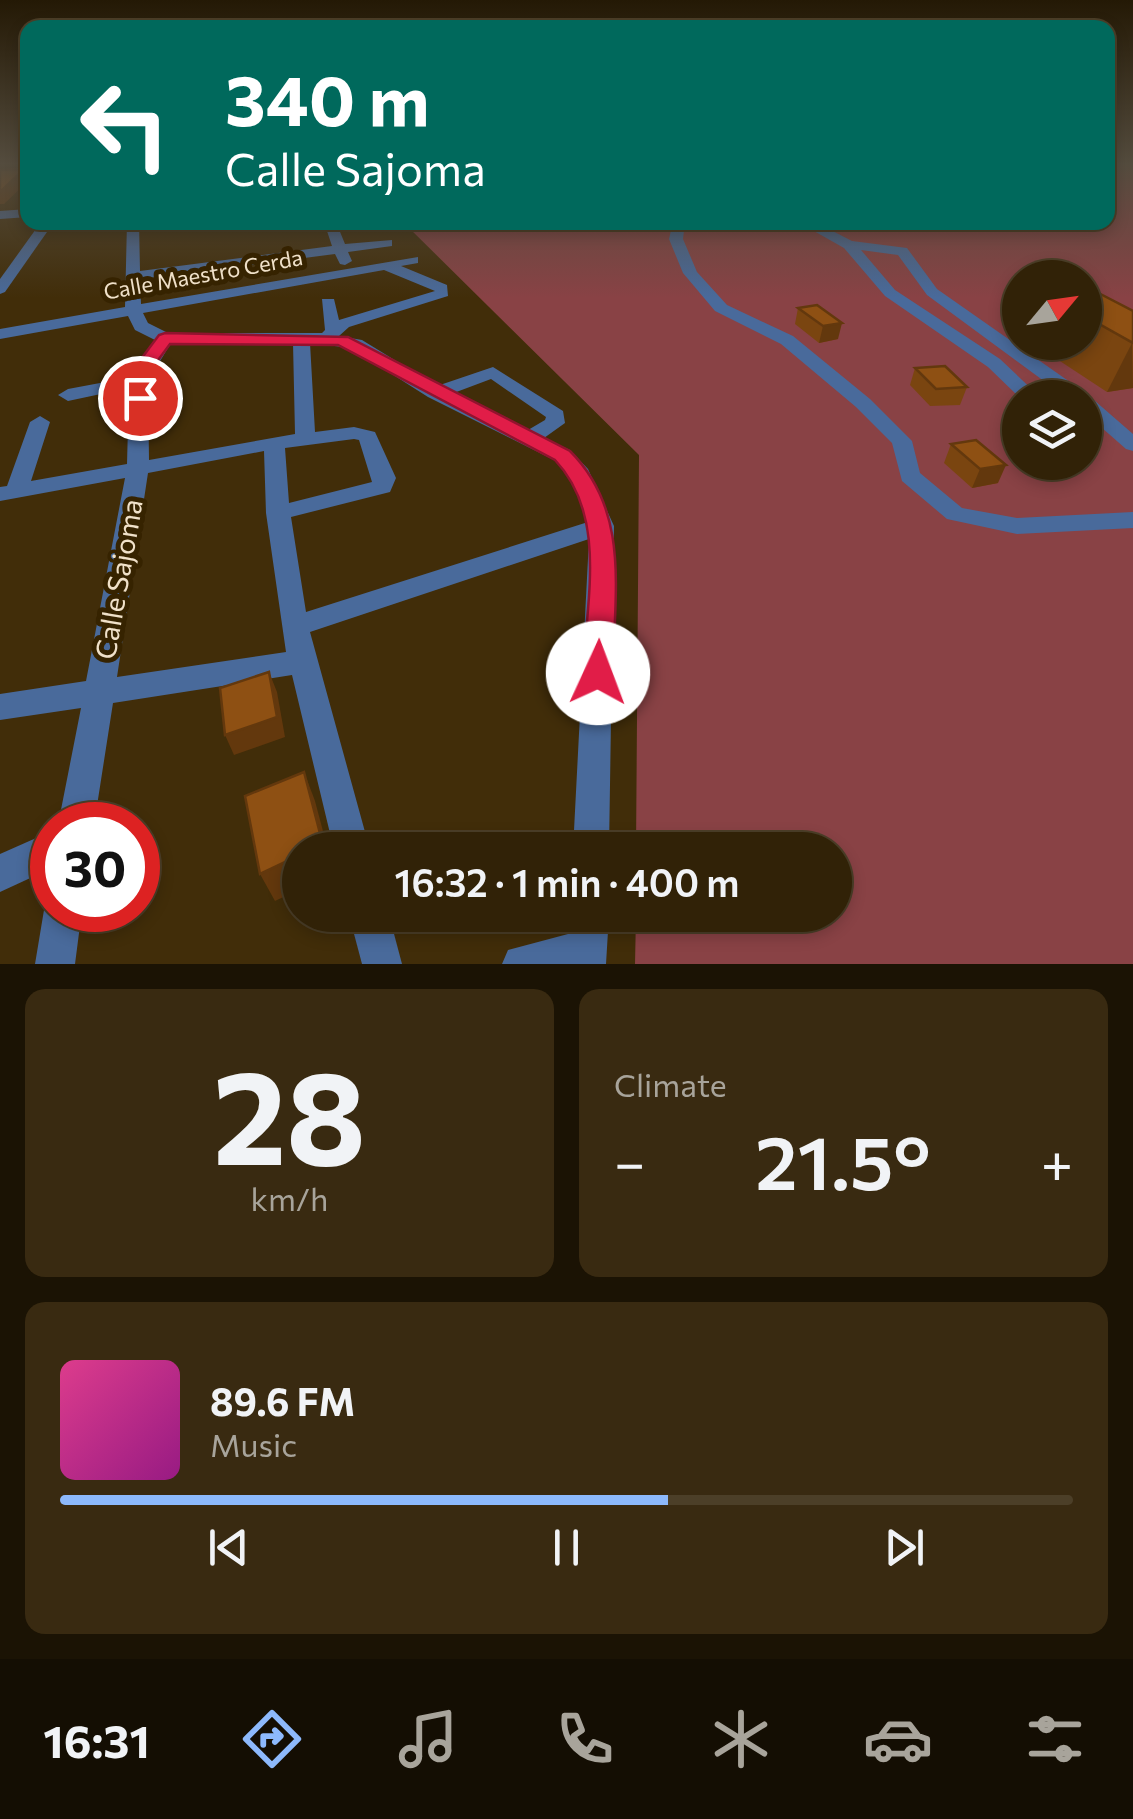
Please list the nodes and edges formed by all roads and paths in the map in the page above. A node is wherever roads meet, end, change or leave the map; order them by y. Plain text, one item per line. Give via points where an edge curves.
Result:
1 (42, 230) edge
2 (133, 230) edge
3 (332, 230) edge
4 (678, 230) edge
5 (820, 230) edge
6 (388, 243) dead end
7 (849, 245) junction
8 (338, 248) junction
9 (414, 260) dead end
10 (385, 265) junction
11 (350, 272) junction
12 (132, 276) junction
13 (0, 290) edge
14 (938, 296) junction
15 (328, 302) dead end
16 (904, 302) junction
17 (133, 308) junction
18 (0, 334) edge
19 (330, 334) junction
20 (165, 338) junction
21 (301, 338) junction
22 (1012, 380) edge
23 (1055, 380) edge
24 (139, 382) junction
25 (435, 393) junction
26 (68, 394) dead end
27 (1102, 420) edge
28 (40, 422) dead end
29 (1102, 425) edge
30 (1110, 428) junction
31 (306, 438) junction
32 (530, 438) junction
33 (274, 442) junction
34 (1133, 445) edge
35 (138, 467) junction
36 (8, 492) edge
37 (278, 513) junction
38 (1133, 520) edge
39 (602, 526) junction
40 (294, 626) junction
41 (304, 661) junction
42 (97, 695) junction
43 (0, 707) edge
44 (80, 802) edge
45 (347, 832) edge
46 (592, 832) edge
47 (30, 859) edge
48 (0, 874) edge
49 (60, 932) edge
50 (374, 932) edge
51 (588, 943) edge
52 (55, 964) edge
53 (382, 964) edge
54 (522, 964) edge

1 - 13 street
2 - 12 street
3 - 8 street
4 - 38 street via 690,274 721,308 787,340 864,403 902,440 910,476 954,514 1017,526
5 - 7 street
6 - 8 street
7 - 14 street via 902,251
7 - 16 street
8 - 11 street
8 - 12 street
9 - 10 street, Calle Maestro Cerda
10 - 11 street, Calle Maestro Cerda
10 - 19 street via 443,293
11 - 17 street, Calle Maestro Cerda
12 - 17 street
14 - 16 street
14 - 23 street
15 - 19 street
16 - 22 street
17 - 18 street, Calle Maestro Cerda
17 - 20 street via 141,326
19 - 21 street
19 - 25 street
20 - 21 street
20 - 24 street, Calle Sajoma
21 - 31 street
24 - 26 street
24 - 35 street, Calle Sajoma
25 - 32 street
25 - 32 street via 482,373 497,374 556,415 555,423
27 - 30 street
28 - 36 street
29 - 30 street
30 - 34 street
31 - 33 street
31 - 37 street via 368,436 386,482
32 - 39 street via 580,474
33 - 35 street
33 - 37 street
35 - 36 street
35 - 42 street, Calle Sajoma
37 - 40 street
39 - 40 street
39 - 46 street
40 - 41 street
41 - 42 street
41 - 45 street
42 - 43 street
42 - 44 street, Calle Sajoma
47 - 48 street
49 - 52 street
50 - 53 street
51 - 54 street

